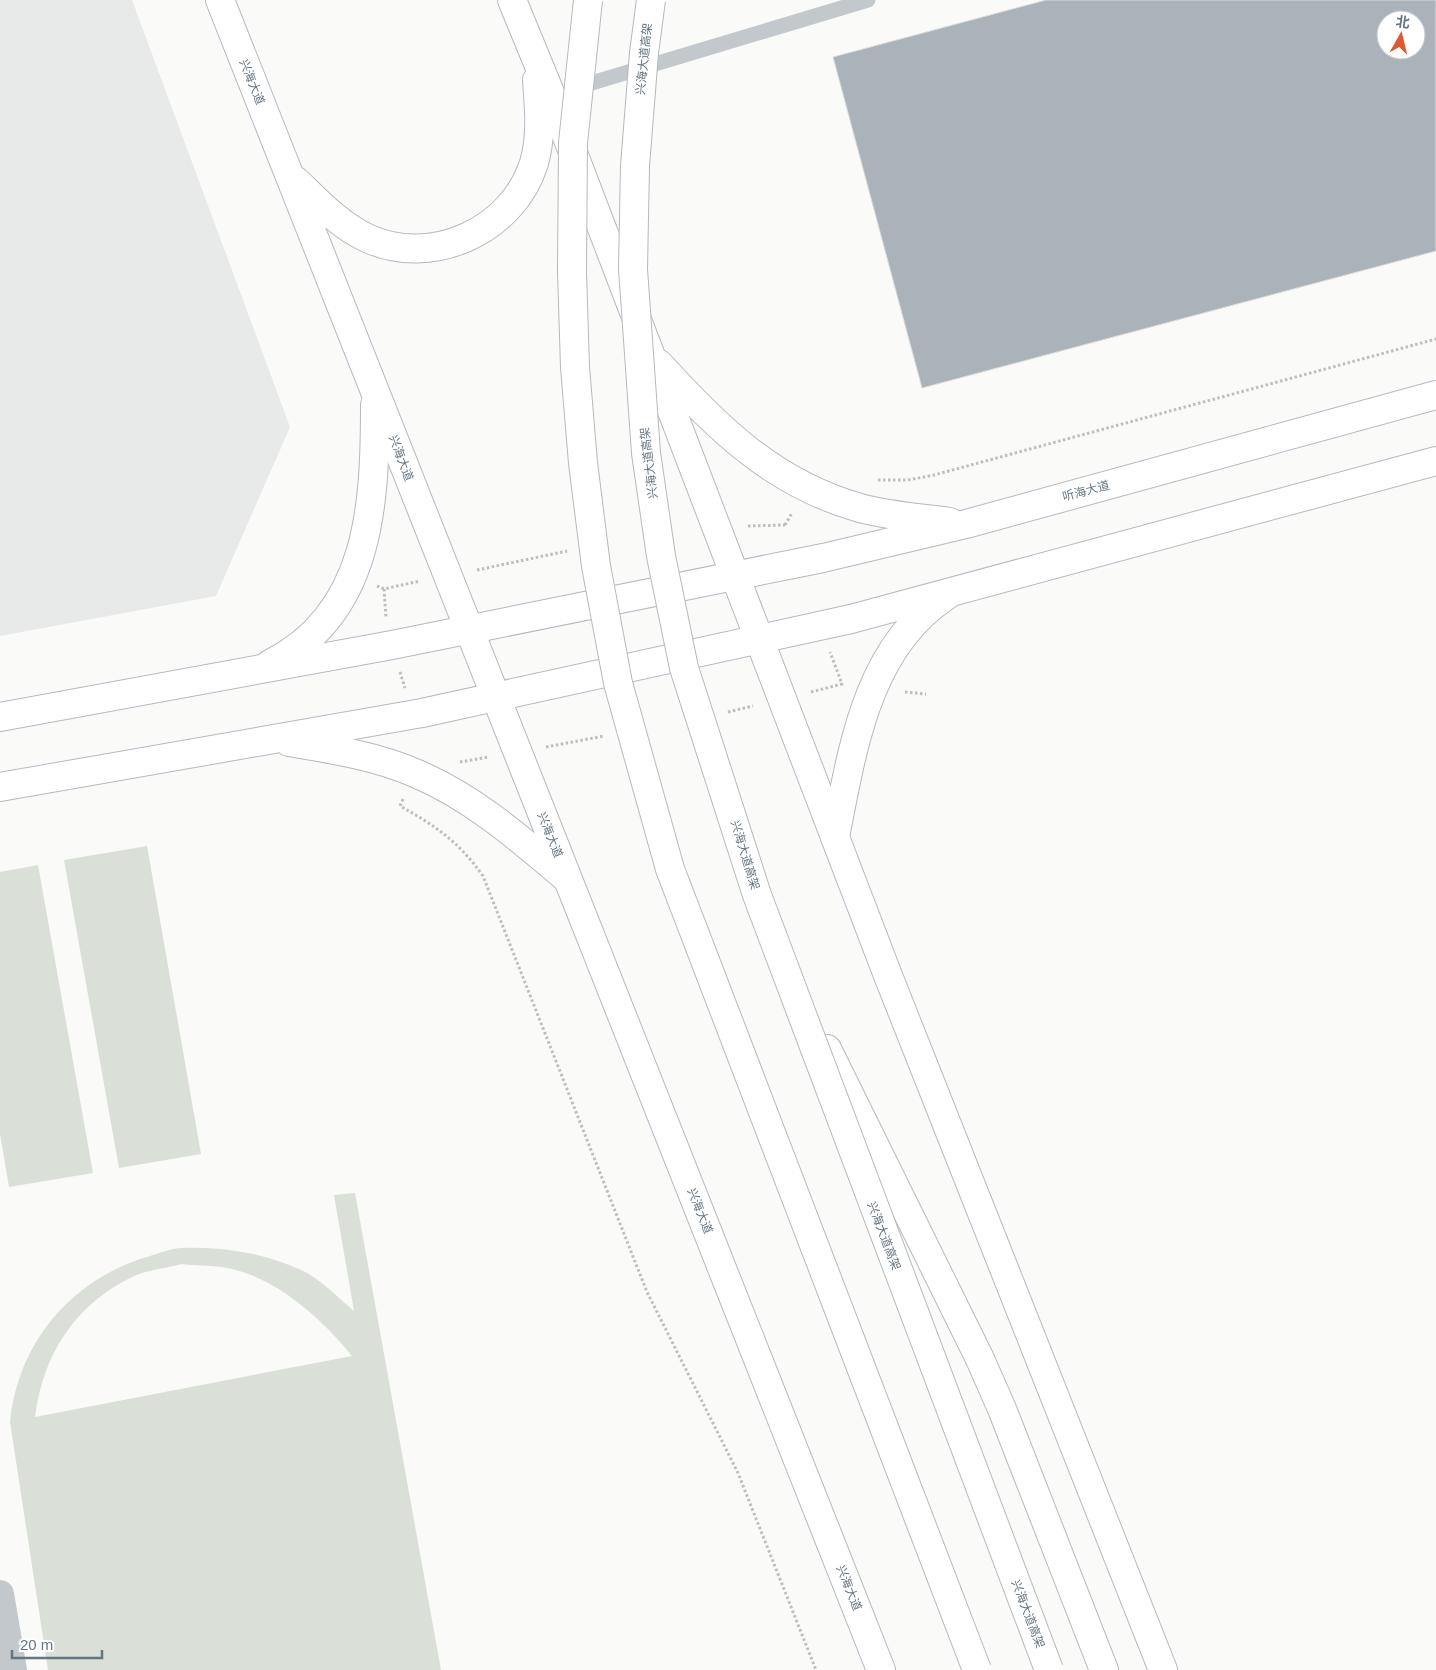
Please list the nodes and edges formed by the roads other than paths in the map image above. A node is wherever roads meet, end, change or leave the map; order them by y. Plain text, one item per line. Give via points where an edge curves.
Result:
1 (220, 0) edge
2 (512, 0) edge
3 (588, 0) edge
4 (651, 0) edge
5 (868, 0) edge
6 (536, 59) junction
7 (551, 95) junction
8 (288, 173) junction
9 (649, 353) junction
10 (375, 391) junction
11 (1436, 395) edge
12 (1436, 461) edge
13 (966, 524) junction
14 (734, 576) junction
15 (959, 588) junction
16 (469, 630) junction
17 (758, 640) junction
18 (253, 672) junction
19 (496, 697) junction
20 (0, 717) edge
21 (268, 739) junction
22 (0, 787) edge
23 (835, 837) junction
24 (567, 879) junction
25 (757, 895) junction
26 (0, 1594) edge
27 (13, 1670) edge
28 (881, 1670) edge
29 (977, 1670) edge
30 (1049, 1670) edge
31 (1104, 1670) edge
32 (1163, 1670) edge

1 - 8 main road, 兴海大道
2 - 6 main road
3 - 29 main road, bridge via 573,143 575,367 596,566 618,683 670,869
4 - 25 main road, 兴海大道高架, bridge via 636,157 633,269 646,453 661,556 684,668
5 - 7 lane
6 - 7 main road
6 - 8 main road via 539,140 533,164 524,187 509,207 491,224 469,237 445,246 419,249 393,247 368,239 345,226
7 - 9 main road
8 - 10 main road, 兴海大道
9 - 13 main road via 702,412 739,445 778,472 859,508
9 - 14 main road
10 - 16 main road, 兴海大道
10 - 18 main road via 371,504 366,538 352,580 336,607 313,633 284,657
11 - 13 main road, 听海大道
12 - 15 main road
13 - 14 main road, 听海大道
14 - 16 main road, 听海大道
14 - 17 main road
15 - 17 main road via 852,619
15 - 23 main road via 929,608 894,649 876,682 852,753
16 - 18 main road, 听海大道
16 - 19 main road, 兴海大道
17 - 19 main road
17 - 23 main road
18 - 20 main road
19 - 21 main road
19 - 24 main road, 兴海大道
21 - 22 main road
21 - 24 main road via 342,752 427,778 498,821
23 - 32 main road
24 - 28 main road, 兴海大道
25 - 30 main road, 兴海大道高架, bridge
25 - 31 main road, bridge via 835,1067 980,1359
26 - 27 street

